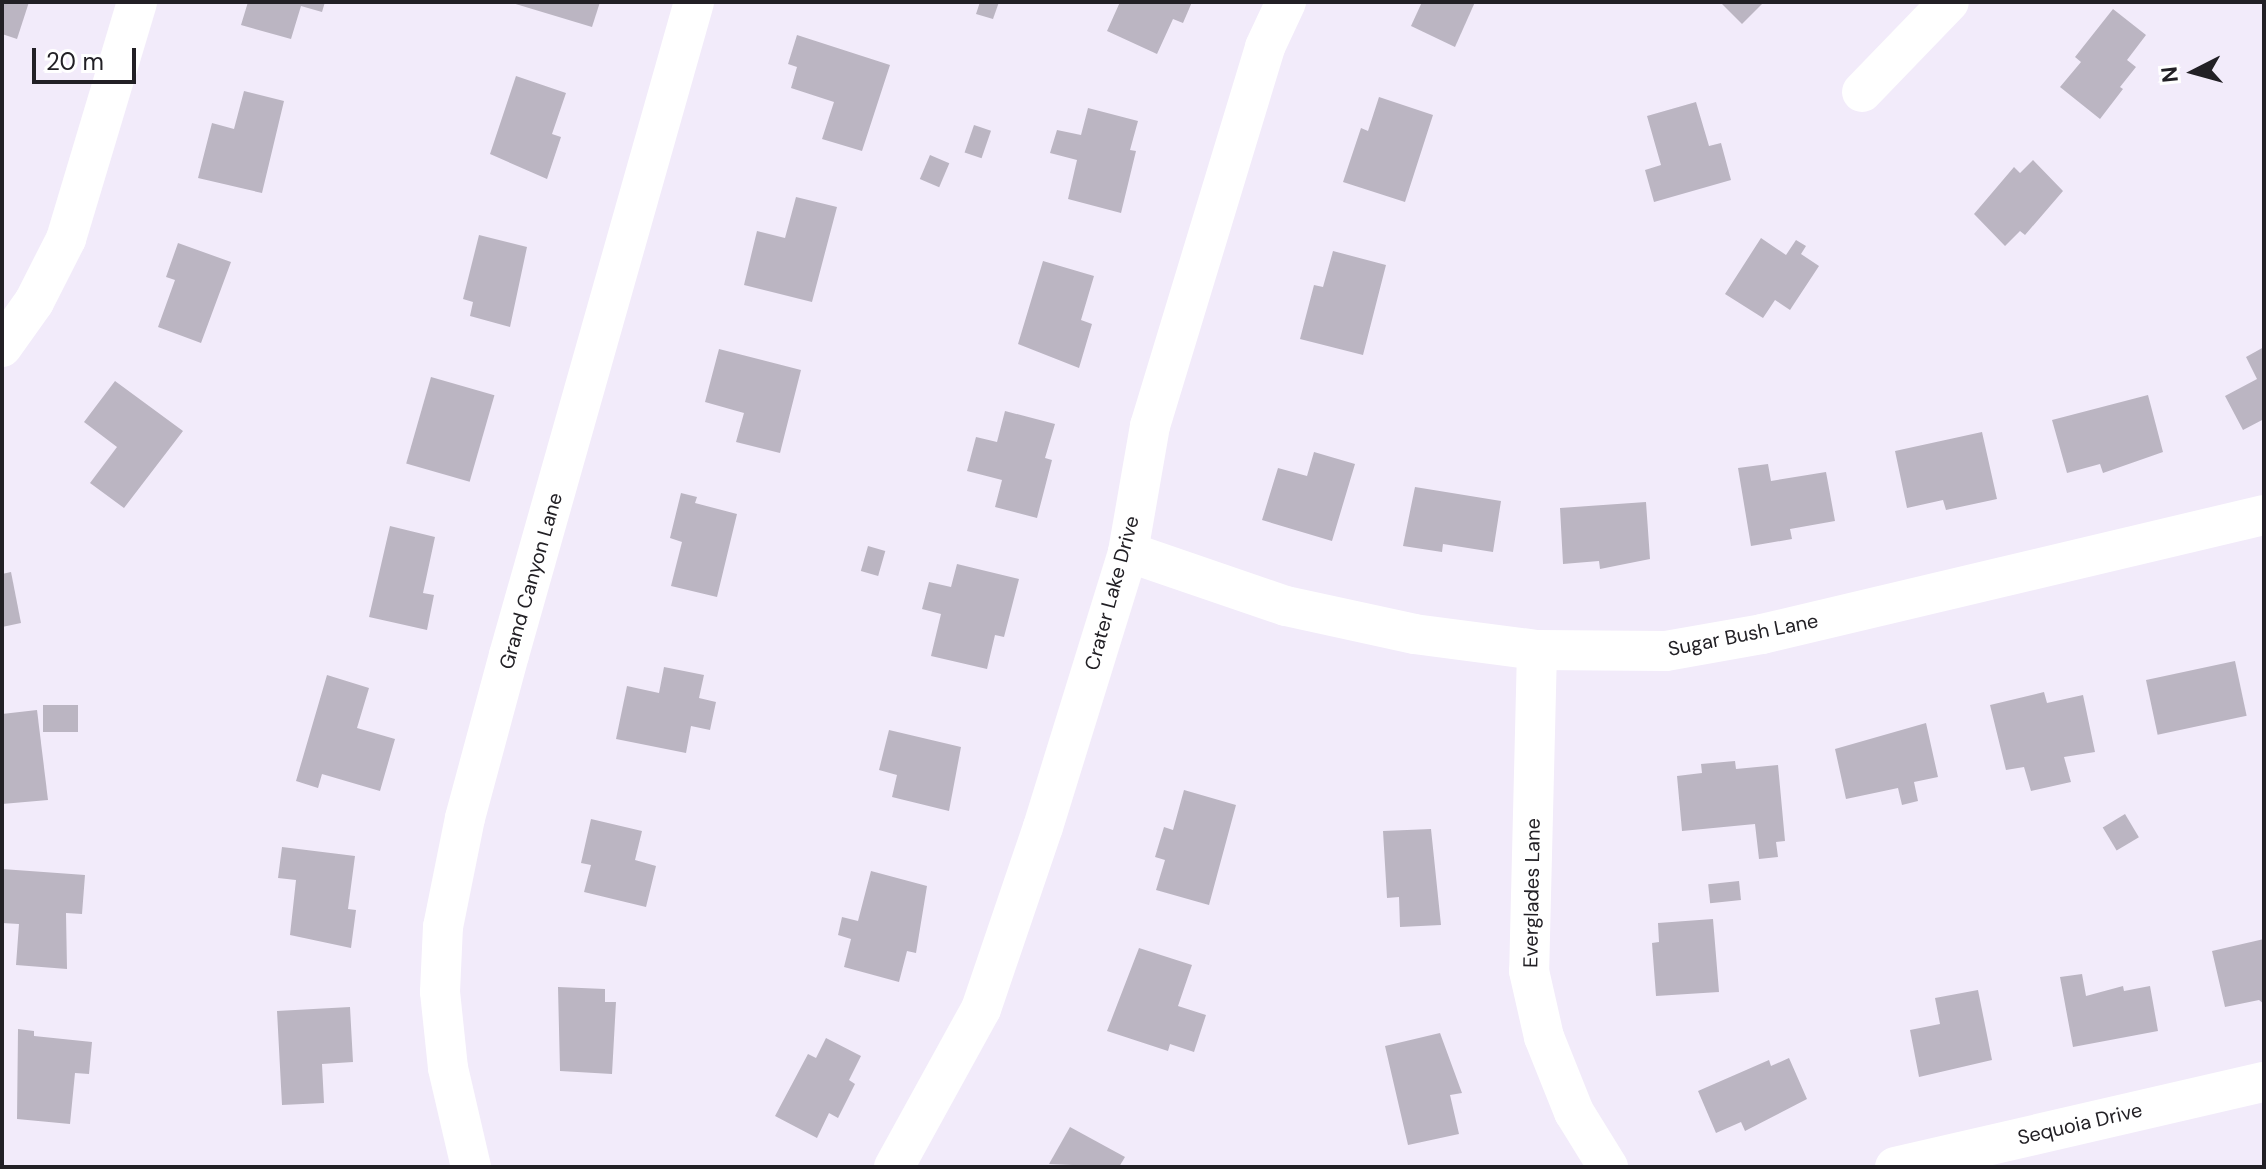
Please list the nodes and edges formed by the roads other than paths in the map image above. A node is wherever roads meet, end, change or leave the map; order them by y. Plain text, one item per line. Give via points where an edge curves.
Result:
1 (137, 2) edge
2 (694, 2) edge
3 (1286, 2) edge
4 (1949, 2) edge
5 (1862, 92) dead end
6 (2, 347) edge
7 (2264, 515) edge
8 (1128, 552) junction
9 (1537, 650) junction
10 (2264, 1082) edge
11 (471, 1167) edge
12 (894, 1167) edge
13 (1608, 1167) edge
14 (1895, 1167) edge

1 - 6 street via 66,239 34,302
2 - 11 street, Grand Canyon Lane via 509,655 465,818 443,927 440,992 448,1068
3 - 8 street, Crater Lake Drive via 1265,47 1150,426
4 - 5 street
7 - 9 street, Sugar Bush Lane via 1762,634 1666,651
8 - 9 street, Sugar Bush Lane via 1286,606 1414,634
8 - 12 street, Crater Lake Drive via 981,1009
9 - 13 street, Everglades Lane via 1529,971 1544,1037 1574,1112
10 - 14 street, Sequoia Drive

